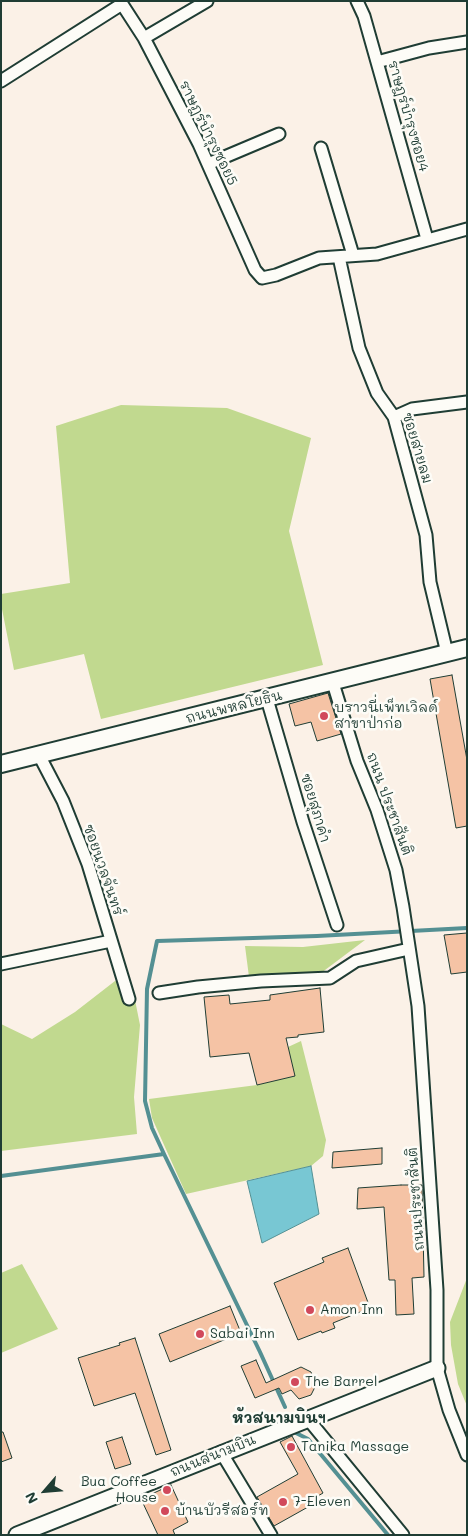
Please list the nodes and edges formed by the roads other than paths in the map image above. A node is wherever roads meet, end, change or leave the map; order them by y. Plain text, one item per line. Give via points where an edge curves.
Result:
1 (207, 1) edge
2 (357, 1) edge
3 (121, 3) edge
4 (144, 38) junction
5 (467, 42) edge
6 (377, 62) junction
7 (1, 81) edge
8 (279, 134) dead end
9 (321, 148) dead end
10 (208, 164) junction
11 (467, 229) edge
12 (427, 239) junction
13 (353, 255) junction
14 (339, 257) junction
15 (467, 402) edge
16 (394, 417) junction
17 (467, 648) edge
18 (447, 653) junction
19 (333, 682) junction
20 (267, 699) junction
21 (39, 755) junction
22 (1, 764) edge
23 (337, 925) dead end
24 (408, 937) junction
25 (111, 941) junction
26 (1, 964) edge
27 (159, 993) dead end
28 (129, 998) dead end
29 (437, 1368) junction
30 (308, 1418) junction
31 (221, 1452) junction
32 (467, 1455) edge
33 (16, 1535) edge
34 (271, 1535) edge
35 (403, 1535) edge

1 - 4 street
2 - 6 street, ราษฎร์บำรุงซอย4
3 - 4 street, ราษฎร์บำรุงซอย5
3 - 7 street
4 - 10 street, ราษฎร์บำรุงซอย5
5 - 6 street
6 - 12 street, ราษฎร์บำรุงซอย4
8 - 10 street
9 - 13 street
10 - 14 street, ราษฎร์บำรุงซอย5 via 254,270 262,278 319,258
11 - 12 street
12 - 13 street via 377,254
13 - 14 street
14 - 16 street, ซอยสายลม via 359,348 377,392
15 - 16 street via 412,409
16 - 18 street, ซอยสายลม via 426,534 430,582
17 - 18 main road, ถนนพหลโยธิน
18 - 19 main road, ถนนพหลโยธิน
19 - 20 main road, ถนนพหลโยธิน
19 - 24 street, ถนน ประชาสันติ via 393,862
20 - 21 main road, ถนนพหลโยธิน
20 - 23 street, ซอยสุภาคำ
21 - 22 main road, ถนนพหลโยธิน
21 - 25 street, ซอยนวลจันทร์ via 67,810 88,864
24 - 27 street via 356,960 330,978 261,981
24 - 29 street, ถนนประชาสันติ via 418,1006 434,1233
25 - 26 street
25 - 28 street, ซอยนวลจันทร์
29 - 30 street, ถนนสนามบิน
29 - 32 street, ถนนประชาสันติ
30 - 31 street, ถนนสนามบิน
30 - 35 street
31 - 33 street, ถนนสนามบิน
31 - 34 street

